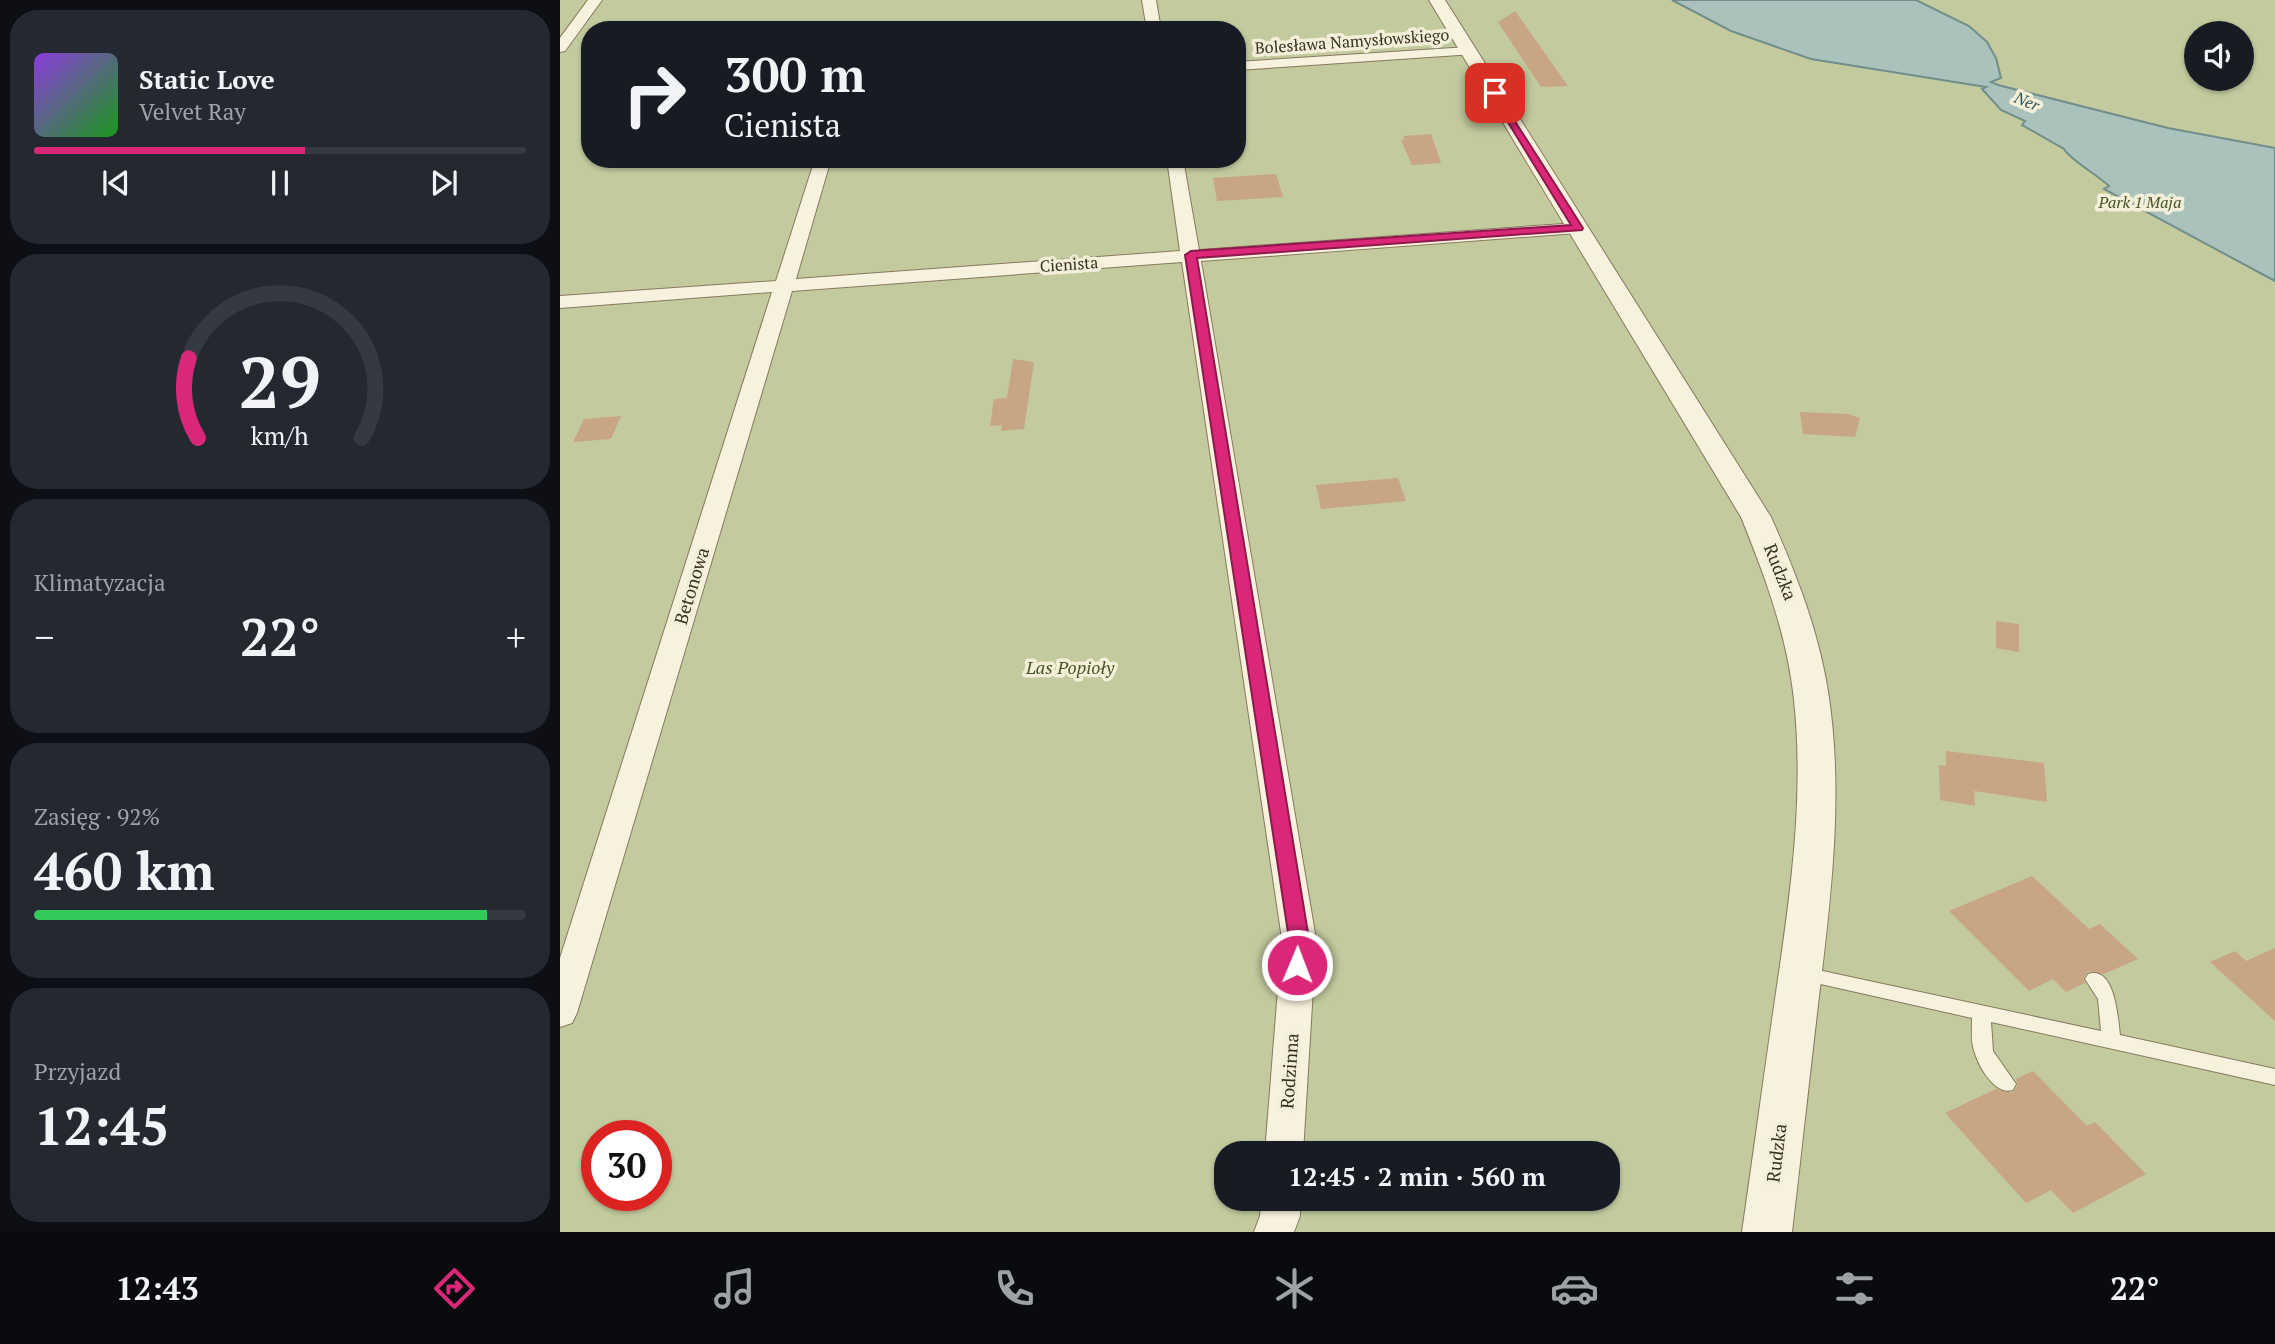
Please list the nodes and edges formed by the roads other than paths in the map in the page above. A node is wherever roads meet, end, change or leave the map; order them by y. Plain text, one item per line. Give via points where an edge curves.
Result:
1 (595, 0) edge
2 (1149, 0) edge
3 (1437, 0) edge
4 (1152, 21) edge
5 (560, 48) edge
6 (1469, 51) junction
7 (1246, 65) edge
8 (820, 168) edge
9 (1176, 168) edge
10 (1578, 228) junction
11 (1191, 255) junction
12 (785, 285) junction
13 (560, 302) edge
14 (1800, 973) junction
15 (2094, 979) dead end
16 (1982, 1012) junction
17 (560, 1013) edge
18 (2111, 1039) junction
19 (2275, 1077) edge
20 (2006, 1084) dead end
21 (1285, 1141) edge
22 (1280, 1211) edge
23 (1274, 1232) edge
24 (1767, 1232) edge

1 - 5 street
2 - 4 street
3 - 6 street, Rudzka
6 - 7 street, Bolesława Namysłowskiego
6 - 10 street, Rudzka
8 - 12 street, Betonowa
9 - 11 street, Rodzinna
10 - 11 street, Cienista
10 - 14 street, Rudzka via 1756,517 1793,603 1811,678 1819,791
11 - 12 street, Cienista
11 - 21 street, Rodzinna via 1299,939
12 - 13 street, Cienista
12 - 17 street, Betonowa
14 - 16 lane
14 - 24 street, Rudzka
15 - 18 lane via 2107,998
16 - 18 lane
16 - 20 lane via 1980,1046 1990,1067
18 - 19 lane
22 - 23 street

